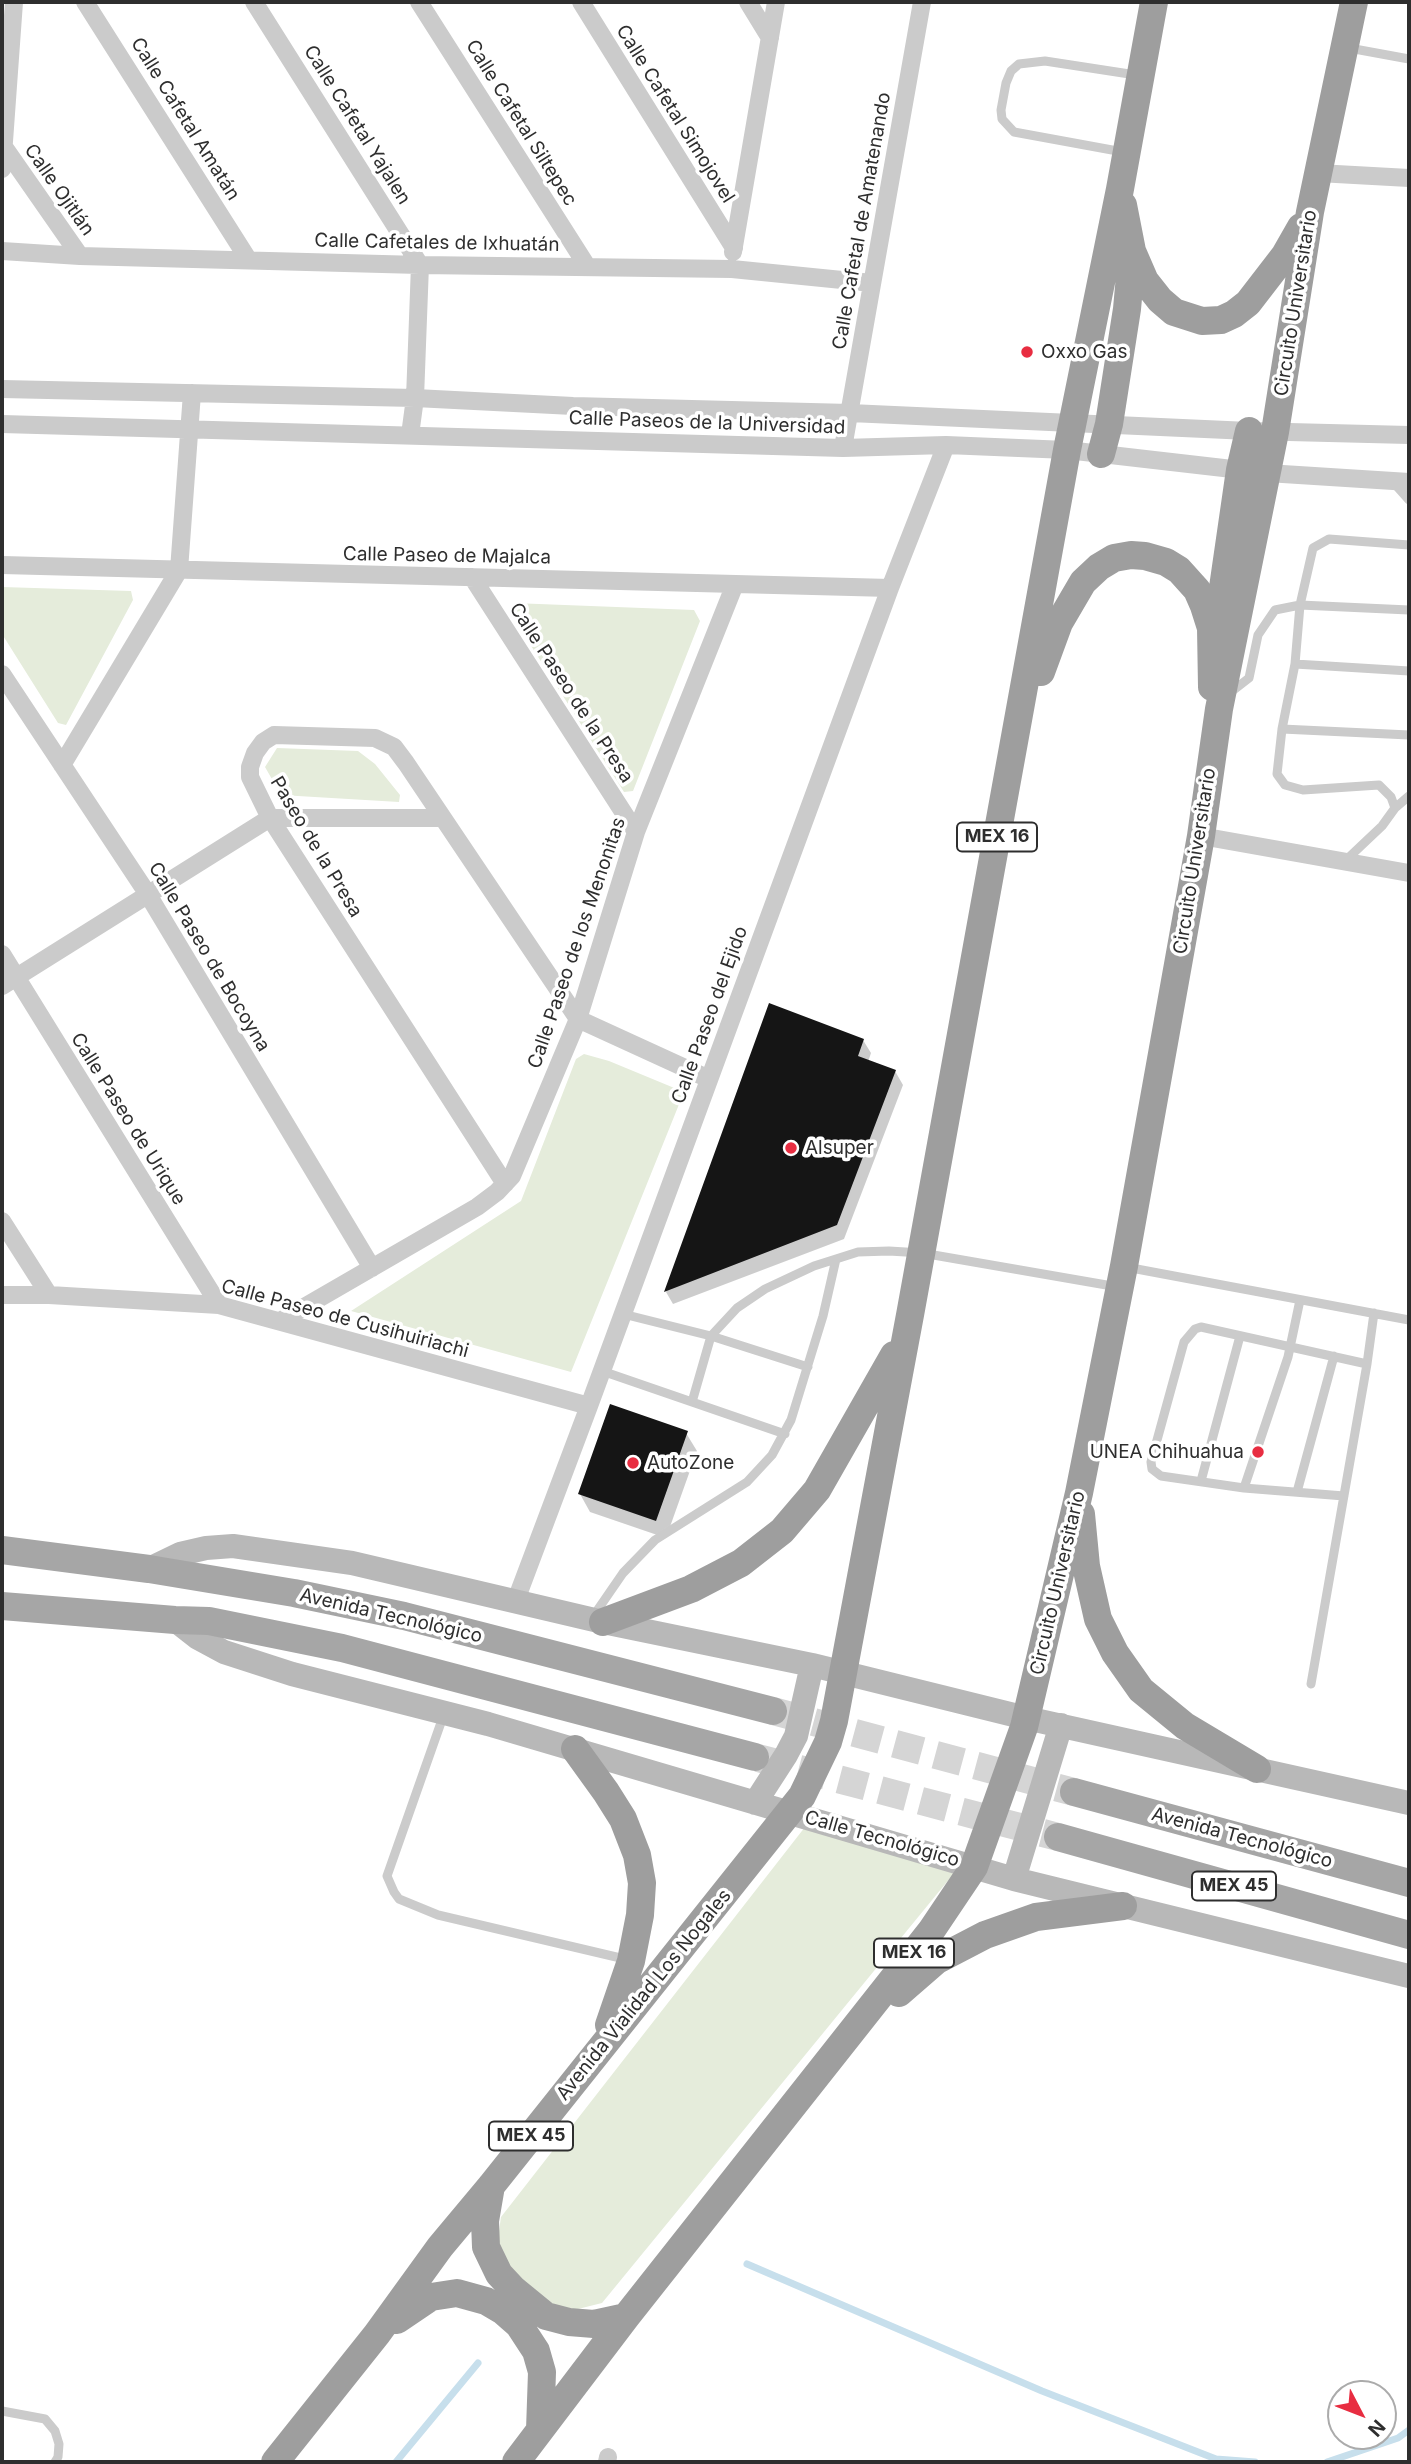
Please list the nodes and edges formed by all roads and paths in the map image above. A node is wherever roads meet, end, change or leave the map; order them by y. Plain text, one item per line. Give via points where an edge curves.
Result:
1 (14, 2) edge
2 (85, 2) edge
3 (254, 2) edge
4 (419, 2) edge
5 (581, 2) edge
6 (748, 2) edge
7 (776, 2) edge
8 (922, 2) edge
9 (1154, 2) edge
10 (1354, 2) edge
11 (770, 38) junction
12 (1344, 47) junction
13 (1409, 59) edge
14 (1139, 76) junction
15 (4, 148) junction
16 (1125, 152) junction
17 (2, 169) edge
18 (1318, 173) junction
19 (1409, 178) edge
20 (1120, 189) junction
21 (1310, 212) junction
22 (734, 248) junction
23 (2, 251) edge
24 (1132, 251) junction
25 (80, 256) junction
26 (248, 259) junction
27 (420, 265) junction
28 (587, 267) junction
29 (732, 269) junction
30 (872, 283) junction
31 (2, 389) edge
32 (192, 393) junction
33 (415, 398) junction
34 (850, 413) junction
35 (1075, 422) junction
36 (1109, 424) junction
37 (2, 425) edge
38 (190, 429) junction
39 (1262, 431) junction
40 (410, 435) junction
41 (1409, 435) edge
42 (946, 445) junction
43 (843, 448) junction
44 (1067, 450) junction
45 (1101, 454) junction
46 (1254, 472) junction
47 (1401, 482) edge
48 (1409, 500) edge
49 (1409, 545) edge
50 (2, 565) edge
51 (179, 570) junction
52 (472, 577) junction
53 (735, 584) junction
54 (890, 588) junction
55 (1300, 605) junction
56 (1409, 610) edge
57 (1213, 652) junction
58 (1295, 664) junction
59 (1409, 671) edge
60 (2, 674) edge
61 (1221, 703) junction
62 (1282, 729) junction
63 (1409, 735) edge
64 (1011, 762) junction
65 (62, 765) junction
66 (1409, 796) edge
67 (1395, 808) junction
68 (270, 818) junction
69 (442, 818) junction
70 (636, 832) junction
71 (1200, 836) junction
72 (1344, 862) junction
73 (1409, 873) edge
74 (147, 893) junction
75 (2, 954) edge
76 (9, 981) edge
77 (578, 1019) junction
78 (709, 1079) junction
79 (505, 1184) junction
80 (2, 1221) edge
81 (922, 1253) junction
82 (836, 1259) junction
83 (372, 1268) junction
84 (1122, 1277) junction
85 (2, 1295) edge
86 (48, 1295) junction
87 (1300, 1300) junction
88 (219, 1305) junction
89 (1374, 1313) junction
90 (623, 1314) junction
91 (1409, 1320) edge
92 (281, 1321) junction
93 (906, 1335) junction
94 (711, 1336) junction
95 (1240, 1336) junction
96 (1290, 1346) junction
97 (1334, 1356) junction
98 (1367, 1364) junction
99 (808, 1367) junction
100 (602, 1371) junction
101 (692, 1402) junction
102 (589, 1406) junction
103 (785, 1434) junction
104 (1201, 1481) junction
105 (1244, 1488) junction
106 (1297, 1492) junction
107 (1079, 1493) junction
108 (1344, 1496) junction
109 (2, 1550) edge
110 (149, 1569) junction
111 (516, 1600) junction
112 (2, 1606) edge
113 (175, 1620) junction
114 (597, 1620) junction
115 (812, 1665) junction
116 (843, 1672) junction
117 (1311, 1684) dead end
118 (774, 1711) tunnel mouth
119 (444, 1714) junction
120 (1026, 1718) junction
121 (1061, 1725) junction
122 (575, 1749) junction
123 (755, 1757) tunnel mouth
124 (1256, 1769) junction
125 (1074, 1792) tunnel mouth
126 (1409, 1802) edge
127 (755, 1803) junction
128 (789, 1812) junction
129 (1058, 1837) tunnel mouth
130 (974, 1867) junction
131 (1014, 1879) junction
132 (1409, 1884) edge
133 (1123, 1906) junction
134 (1409, 1936) edge
135 (631, 1961) junction
136 (1409, 1976) edge
137 (850, 2036) junction
138 (599, 2050) junction
139 (491, 2186) junction
140 (626, 2317) junction
141 (377, 2334) junction
142 (2, 2411) edge
143 (540, 2430) junction
144 (55, 2462) edge
145 (275, 2462) edge
146 (516, 2462) edge

1 - 15 street
2 - 26 street, Calle Cafetal Amatán
3 - 27 street, Calle Cafetal Yajalen
4 - 28 street, Calle Cafetal Siltepec
5 - 22 street, Calle Cafetal Simojovel
6 - 11 street
7 - 11 street
8 - 30 street, Calle Cafetal de Amatenando
9 - 14 highway, MEX 16
10 - 12 highway, Circuito Universitario / MEX 16
11 - 22 street
12 - 13 lane
12 - 18 highway, Circuito Universitario / MEX 16
14 - 16 highway, MEX 16
14 - 16 lane via 1031,61 1011,71 1001,110 1002,119 1014,132
15 - 17 street
15 - 25 street, Calle Ojitlán
16 - 20 highway, MEX 16
18 - 19 street
18 - 21 highway, Circuito Universitario / MEX 16
20 - 24 highway
20 - 35 highway, MEX 16
21 - 24 highway via 1265,284 1248,303 1221,320 1202,321 1174,312 1145,281
21 - 39 highway, Circuito Universitario / MEX 16
22 - 29 street
23 - 25 street, Calle Cafetales de Ixhuatán
24 - 36 highway
25 - 26 street, Calle Cafetales de Ixhuatán
26 - 27 street, Calle Cafetales de Ixhuatán
27 - 28 street, Calle Cafetales de Ixhuatán
27 - 33 street
28 - 29 street, Calle Cafetales de Ixhuatán
29 - 30 street, Calle Cafetales de Ixhuatán
30 - 34 street, Calle Cafetal de Amatenando
31 - 32 street, Calle Paseos de la Universidad
32 - 33 street, Calle Paseos de la Universidad
32 - 38 street
33 - 34 street, Calle Paseos de la Universidad
33 - 40 street
34 - 35 street, Calle Paseos de la Universidad
34 - 43 street, Calle Cafetal de Amatenando
35 - 36 street, Calle Paseos de la Universidad
35 - 44 highway, MEX 16
36 - 39 street, Calle Paseos de la Universidad
36 - 45 highway
37 - 38 street, Calle Paseos de la Universidad
38 - 40 street, Calle Paseos de la Universidad
38 - 51 street
39 - 41 street, Calle Paseos de la Universidad
39 - 46 highway, Circuito Universitario / MEX 16
40 - 43 street, Calle Paseos de la Universidad
42 - 43 street, Calle Paseos de la Universidad
42 - 44 street, Calle Paseos de la Universidad
42 - 54 street, Calle Paseo del Ejido
44 - 45 street, Calle Paseos de la Universidad
44 - 64 highway, MEX 16
45 - 46 street, Calle Paseos de la Universidad
46 - 47 street, Calle Paseos de la Universidad
46 - 57 highway
46 - 61 highway, Circuito Universitario / MEX 16
47 - 48 lane
49 - 55 lane via 1329,539 1321,543 1313,548
50 - 51 street, Calle Paseo de Majalca
51 - 52 street, Calle Paseo de Majalca
51 - 65 street
52 - 53 street, Calle Paseo de Majalca
52 - 70 street, Calle Paseo de la Presa
53 - 54 street, Calle Paseo de Majalca
53 - 70 street, Calle Paseo de los Menonitas
54 - 78 street, Calle Paseo del Ejido
55 - 56 lane
55 - 58 lane
55 - 61 lane via 1275,610 1258,635 1249,678
57 - 61 highway via 1212,687
57 - 64 highway via 1205,606 1179,570 1145,556 1114,558 1083,582 1059,623
58 - 59 lane
58 - 62 lane
60 - 65 street, Calle Paseo de Bocoyna
61 - 71 highway, Circuito Universitario / MEX 16
62 - 63 lane
62 - 67 lane via 1277,774 1285,785 1303,790 1379,785
64 - 81 highway, MEX 16
65 - 74 street, Calle Paseo de Bocoyna
66 - 67 lane
67 - 72 lane via 1382,827
68 - 69 street
68 - 69 street, Paseo de la Presa via 250,778 250,767 263,742 274,735 375,738 394,747
68 - 74 street
68 - 79 street, Paseo de la Presa
69 - 77 street, Paseo de la Presa
70 - 77 street, Calle Paseo de los Menonitas
71 - 72 street
71 - 84 highway, Circuito Universitario / MEX 16
72 - 73 street
74 - 76 street
74 - 83 street, Calle Paseo de Bocoyna
75 - 76 street, Calle Paseo de Urique
76 - 88 street, Calle Paseo de Urique
77 - 78 street
77 - 79 street, Calle Paseo de los Menonitas via 522,1155
78 - 90 street, Calle Paseo del Ejido
79 - 83 street, Calle Paseo de los Menonitas via 477,1207
80 - 86 street
81 - 82 lane via 858,1252
81 - 84 lane
81 - 93 highway, MEX 16
82 - 94 lane via 765,1289 737,1308
82 - 99 lane
83 - 92 street, Calle Paseo de los Menonitas
84 - 87 lane
84 - 107 highway, Circuito Universitario / MEX 16
85 - 86 street, Calle Paseo de Cusihuiriachi
86 - 88 street, Calle Paseo de Cusihuiriachi
87 - 89 lane
87 - 96 lane
88 - 92 street, Calle Paseo de Cusihuiriachi
89 - 91 lane
89 - 98 lane
90 - 94 lane
90 - 100 street, Calle Paseo del Ejido
92 - 102 street, Calle Paseo de Cusihuiriachi
93 - 114 highway via 817,1490 782,1531 741,1563 691,1589
93 - 116 highway, MEX 16
94 - 99 lane
94 - 101 lane
95 - 96 lane
95 - 104 lane
95 - 104 lane via 1200,1328 1188,1335 1151,1462 1161,1476
96 - 97 lane
96 - 105 lane
97 - 98 lane
97 - 106 lane
98 - 108 lane
99 - 103 lane
100 - 101 lane
100 - 102 street, Calle Paseo del Ejido
101 - 103 lane
102 - 111 street, Calle Paseo del Ejido
103 - 114 lane via 747,1482 656,1540 636,1558 622,1573
104 - 105 lane
105 - 106 lane
106 - 108 lane
107 - 120 highway, Circuito Universitario / MEX 16
107 - 124 highway via 1086,1566 1098,1619 1115,1654 1141,1690 1185,1726
108 - 117 lane
109 - 110 main road, Avenida Tecnológico
110 - 111 main road via 180,1553 233,1546 352,1563
110 - 118 main road, Avenida Tecnológico via 404,1616
111 - 114 main road
112 - 113 main road
113 - 119 main road, Calle Tecnológico via 224,1653
113 - 123 main road via 209,1621 342,1648
114 - 115 main road
115 - 116 main road
115 - 127 main road via 796,1736
116 - 120 main road
116 - 128 highway, Avenida Vialidad Los Nogales / MEX 45 via 828,1742
119 - 122 main road, Calle Tecnológico
119 - 135 lane via 387,1876 394,1892 438,1916
120 - 121 main road
120 - 130 highway, MEX 16
121 - 124 main road
121 - 131 main road
122 - 127 main road, Calle Tecnológico
122 - 135 highway via 623,1819 636,1855 642,1883
124 - 126 main road
125 - 132 main road, Avenida Tecnológico / MEX 45
127 - 128 main road, Calle Tecnológico
128 - 130 main road, Calle Tecnológico
128 - 138 highway, Avenida Vialidad Los Nogales / MEX 45
129 - 134 main road, MEX 45
130 - 131 main road, Calle Tecnológico
130 - 137 highway, MEX 16
131 - 133 main road, Calle Tecnológico
133 - 136 main road, MEX 45
133 - 137 highway, MEX 45 via 1036,1917 985,1935 937,1959
135 - 138 highway
137 - 140 highway, MEX 45
138 - 139 highway, Avenida Vialidad Los Nogales / MEX 45
139 - 140 highway via 486,2247 499,2274 513,2289 546,2316 569,2322
139 - 141 highway, Avenida Vialidad Los Nogales / MEX 45
140 - 143 highway, MEX 45
141 - 143 highway via 431,2297 457,2293 503,2311 536,2351 542,2372
141 - 145 highway, Avenida Vialidad Los Nogales / MEX 45
142 - 144 lane via 46,2420 59,2444
143 - 146 highway, MEX 45

